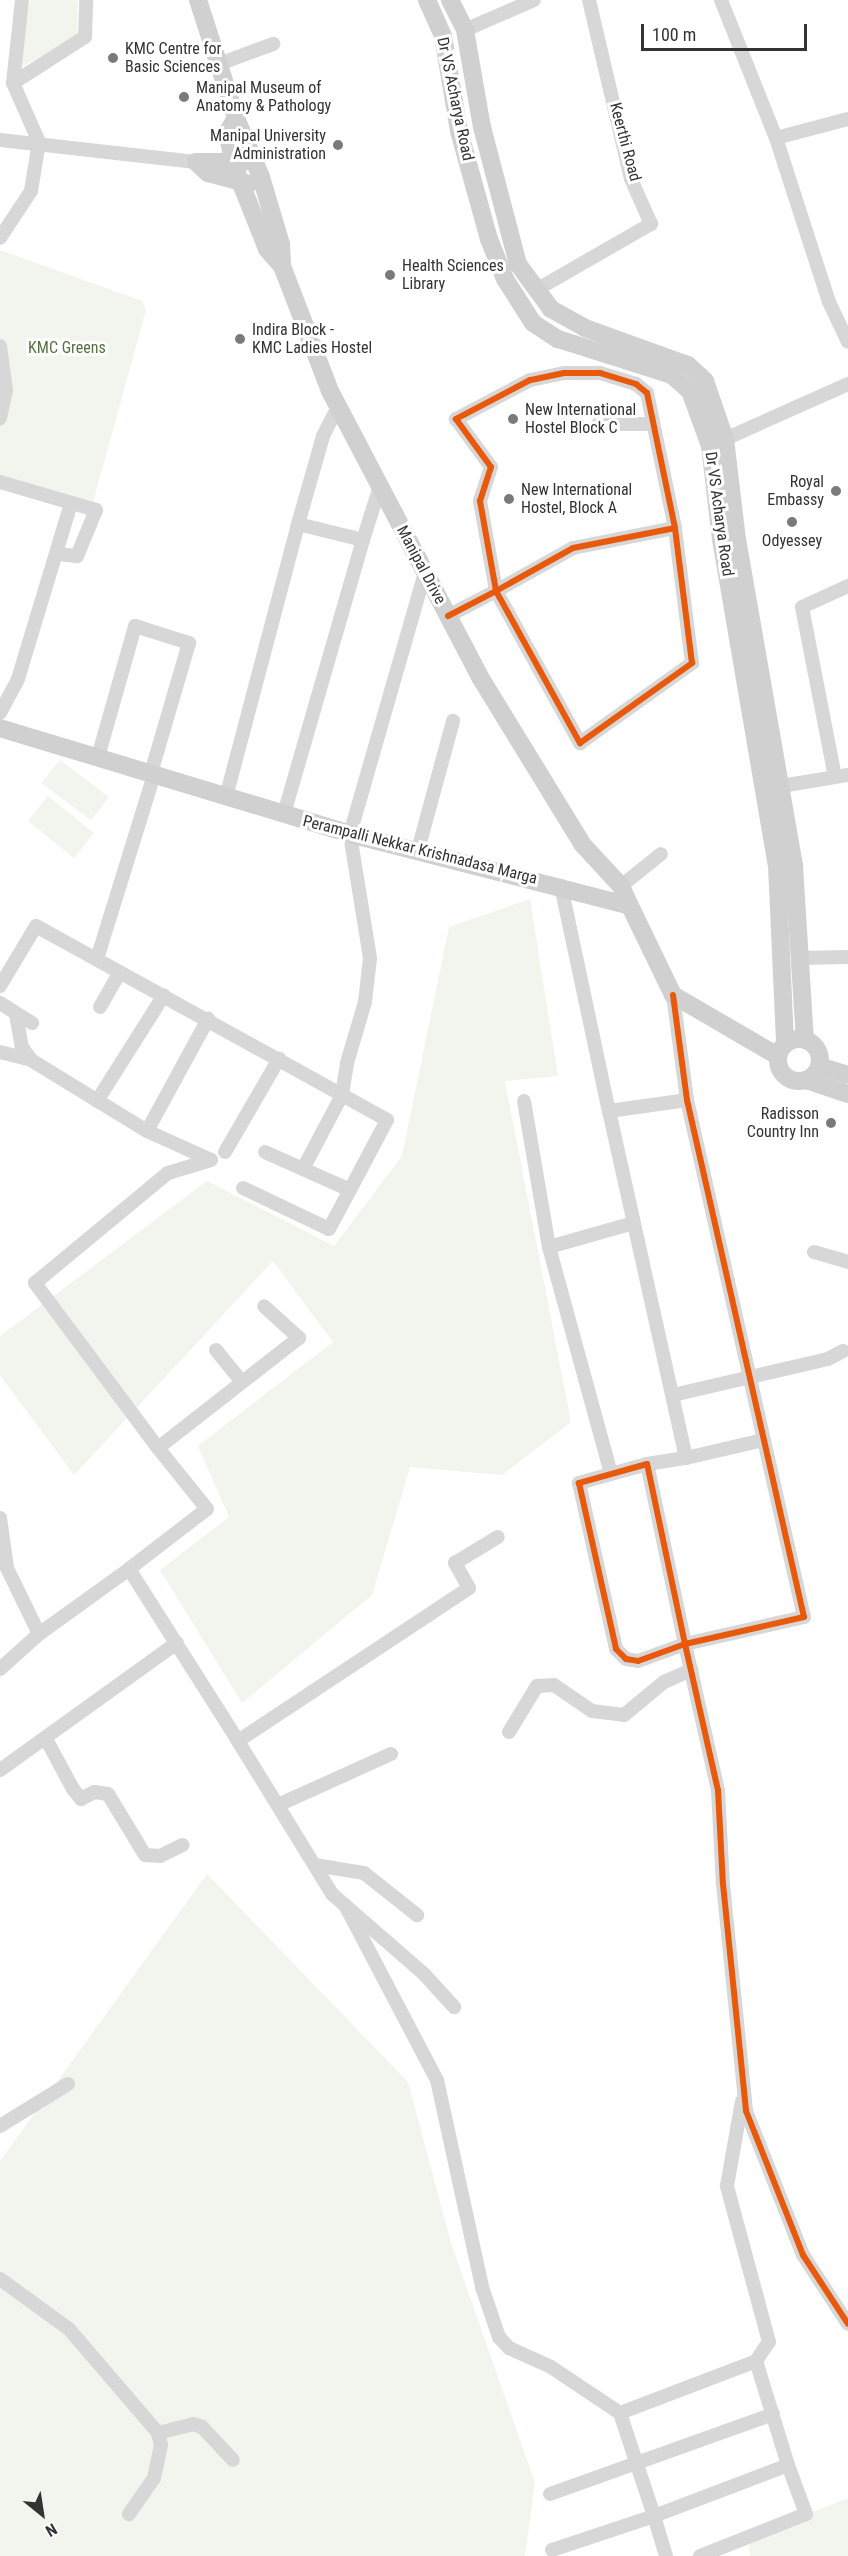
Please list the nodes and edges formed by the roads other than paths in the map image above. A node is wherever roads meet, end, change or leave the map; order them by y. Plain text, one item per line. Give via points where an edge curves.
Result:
1 (22, 0) edge
2 (86, 0) edge
3 (198, 0) edge
4 (427, 0) edge
5 (450, 0) edge
6 (534, 0) edge
7 (589, 0) edge
8 (721, 0) edge
9 (465, 30) junction
10 (273, 44) dead end
11 (219, 64) junction
12 (13, 83) junction
13 (236, 116) junction
14 (848, 119) edge
15 (482, 127) junction
16 (459, 131) junction
17 (776, 138) junction
18 (39, 142) junction
19 (1, 143) edge
20 (196, 162) junction
21 (235, 165) junction
22 (259, 171) junction
23 (241, 182) junction
24 (0, 238) edge
25 (282, 267) junction
26 (536, 290) junction
27 (848, 342) edge
28 (0, 346) edge
29 (848, 384) edge
30 (338, 407) junction
31 (0, 418) edge
32 (598, 424) dead end
33 (654, 424) junction
34 (725, 439) junction
35 (0, 482) edge
36 (380, 486) junction
37 (71, 502) junction
38 (298, 524) junction
39 (675, 528) junction
40 (729, 539) junction
41 (363, 540) junction
42 (57, 554) junction
43 (425, 573) junction
44 (848, 586) edge
45 (496, 591) junction
46 (448, 616) junction
47 (0, 713) edge
48 (453, 721) dead end
49 (0, 728) edge
50 (98, 757) junction
51 (152, 774) junction
52 (841, 776) edge
53 (782, 786) junction
54 (226, 797) junction
55 (284, 814) junction
56 (350, 834) junction
57 (418, 850) junction
58 (661, 854) dead end
59 (561, 886) junction
60 (621, 886) junction
61 (630, 906) junction
62 (848, 957) edge
63 (798, 958) junction
64 (97, 959) junction
65 (120, 972) junction
66 (0, 986) edge
67 (673, 995) junction
68 (164, 996) junction
69 (0, 1003) edge
70 (100, 1007) dead end
71 (16, 1014) junction
72 (208, 1019) junction
73 (32, 1023) dead end
74 (735, 1031) dead end
75 (805, 1039) junction
76 (753, 1041) junction
77 (782, 1050) junction
78 (0, 1052) edge
79 (279, 1059) junction
80 (31, 1060) junction
81 (819, 1066) junction
82 (848, 1075) edge
83 (806, 1080) junction
84 (848, 1094) edge
85 (342, 1095) junction
86 (687, 1100) junction
87 (97, 1101) junction
88 (524, 1101) dead end
89 (609, 1111) junction
90 (147, 1131) junction
91 (225, 1152) dead end
92 (265, 1152) dead end
93 (303, 1169) junction
94 (243, 1188) dead end
95 (350, 1190) junction
96 (633, 1223) junction
97 (549, 1247) junction
98 (814, 1252) dead end
99 (848, 1262) edge
100 (264, 1306) dead end
101 (216, 1350) dead end
102 (843, 1351) dead end
103 (747, 1375) junction
104 (242, 1382) junction
105 (673, 1395) junction
106 (763, 1440) junction
107 (158, 1448) junction
108 (687, 1458) junction
109 (647, 1464) junction
110 (611, 1474) junction
111 (0, 1518) edge
112 (498, 1537) dead end
113 (129, 1569) junction
114 (39, 1634) junction
115 (177, 1643) junction
116 (685, 1644) junction
117 (0, 1650) edge
118 (4, 1665) edge
119 (691, 1670) junction
120 (509, 1732) dead end
121 (46, 1739) junction
122 (238, 1741) junction
123 (391, 1754) dead end
124 (0, 1770) edge
125 (278, 1805) junction
126 (183, 1845) dead end
127 (315, 1865) junction
128 (345, 1905) junction
129 (417, 1915) dead end
130 (454, 2007) dead end
131 (68, 2084) dead end
132 (744, 2087) junction
133 (0, 2126) edge
134 (0, 2279) edge
135 (848, 2324) edge
136 (756, 2361) junction
137 (620, 2412) junction
138 (772, 2414) junction
139 (158, 2433) junction
140 (232, 2460) dead end
141 (637, 2464) junction
142 (789, 2465) junction
143 (550, 2494) dead end
144 (129, 2514) dead end
145 (654, 2516) junction
146 (552, 2550) dead end
147 (666, 2556) edge
148 (700, 2556) edge

1 - 12 street
2 - 12 street via 85,37
3 - 11 main road
4 - 16 main road, Dr VS Acharya Road via 443,36
5 - 9 main road, Dr VS Acharya Road
6 - 9 street
7 - 26 street, Keerthi Road via 631,178 651,224
8 - 17 street
9 - 15 main road, Dr VS Acharya Road
10 - 11 street
11 - 13 main road
12 - 18 street
13 - 21 main road via 227,133
13 - 22 main road
14 - 17 street
15 - 16 main road
15 - 26 main road, Dr VS Acharya Road via 518,264
16 - 40 main road, Dr VS Acharya Road via 489,239 505,279 533,323 558,339 672,375 690,391 710,446
17 - 27 street via 829,302
18 - 19 street
18 - 20 street
18 - 24 street via 31,191
20 - 21 main road via 211,159
20 - 23 main road via 208,173
21 - 22 main road
21 - 23 main road
22 - 23 main road via 254,185
22 - 25 main road via 281,244
23 - 25 main road via 267,249
25 - 30 main road, Manipal Drive
26 - 34 main road, Dr VS Acharya Road via 551,309 585,328 688,365 705,381
28 - 31 street via 6,390
29 - 34 street
30 - 36 main road, Manipal Drive
30 - 38 street via 323,436
32 - 33 street
33 - 39 street
33 - 45 street via 647,393 636,384 600,373 564,373 530,380 456,418 491,467 480,501
34 - 40 main road, Dr VS Acharya Road
35 - 37 street
36 - 41 street
36 - 43 main road, Manipal Drive
37 - 42 street
37 - 42 street via 96,510 77,556
38 - 41 street
38 - 54 street
39 - 45 street via 573,548
39 - 45 street via 692,663 580,743
40 - 53 main road, Dr VS Acharya Road
40 - 77 main road, Dr VS Acharya Road via 777,865
41 - 55 street
42 - 47 street via 18,679
43 - 46 main road, Manipal Drive
43 - 56 street
44 - 52 street via 802,607
45 - 46 street
46 - 60 main road, Manipal Drive via 480,677 583,845
48 - 57 street
49 - 50 main road, Perampalli Nekkar Krishnadasa Marga
50 - 51 main road, Perampalli Nekkar Krishnadasa Marga
50 - 51 street via 135,626 189,643
51 - 54 main road, Perampalli Nekkar Krishnadasa Marga
51 - 64 street
52 - 53 street
53 - 63 main road, Dr VS Acharya Road via 794,866
54 - 55 main road, Perampalli Nekkar Krishnadasa Marga
55 - 56 main road, Perampalli Nekkar Krishnadasa Marga
56 - 57 main road, Perampalli Nekkar Krishnadasa Marga
56 - 85 street via 370,958 365,1002
57 - 59 main road, Perampalli Nekkar Krishnadasa Marga
58 - 60 street
59 - 61 main road, Perampalli Nekkar Krishnadasa Marga
59 - 89 street
60 - 61 main road, Manipal Drive
61 - 67 main road
62 - 63 street
63 - 75 main road, Dr VS Acharya Road
64 - 65 street
64 - 66 street via 36,926
65 - 68 street
65 - 70 street
67 - 76 main road
67 - 86 street
68 - 72 street
68 - 87 street
69 - 71 street
71 - 73 street
71 - 80 street via 22,1047
72 - 79 street
72 - 90 street
74 - 76 main road
75 - 77 main road
75 - 81 main road via 816,1047
76 - 77 main road
77 - 83 main road via 785,1075
78 - 80 street
79 - 85 street
79 - 91 street
80 - 87 street
81 - 82 main road
81 - 83 main road
83 - 84 main road
85 - 93 street
85 - 95 street via 387,1120
86 - 89 street
86 - 103 street
87 - 90 street
88 - 97 street
89 - 96 street
90 - 107 street via 211,1161 168,1173 35,1283
92 - 93 street
93 - 95 street
94 - 95 street via 329,1229
96 - 97 street
96 - 105 street
97 - 110 street
98 - 99 street
100 - 104 street via 299,1338
101 - 104 street
102 - 103 street via 828,1359
103 - 105 street
103 - 106 street
104 - 107 street
105 - 108 street
106 - 108 street
106 - 116 street via 804,1617
107 - 113 street via 207,1509
108 - 109 street
109 - 110 street
109 - 116 street
110 - 116 street via 579,1483 616,1648 626,1659 638,1661
111 - 114 street via 7,1568
112 - 122 street via 455,1563 470,1588
113 - 114 street
113 - 115 street
114 - 118 street
115 - 121 street
115 - 122 street
116 - 119 street
117 - 118 street
119 - 120 street via 664,1682 624,1715 592,1711 554,1685 537,1686
119 - 132 street via 718,1790 723,1884
121 - 124 street
121 - 126 street via 81,1799 94,1792 108,1794 145,1855 160,1857
122 - 125 street
123 - 125 street
125 - 127 street
127 - 128 street via 332,1894
127 - 129 street via 364,1872
128 - 130 street via 424,1974
128 - 137 street via 437,2080 482,2287 499,2337 508,2348 551,2367
131 - 133 street
132 - 135 street via 746,2111 803,2255
132 - 136 street via 727,2186 769,2342
134 - 139 street via 69,2329
136 - 137 street
136 - 138 street
137 - 141 street
138 - 141 street
138 - 142 street
139 - 140 street via 194,2424 202,2427
139 - 144 street via 161,2445 154,2478
141 - 143 street
141 - 145 street
142 - 145 street
142 - 148 street via 806,2514
145 - 146 street
145 - 147 street

